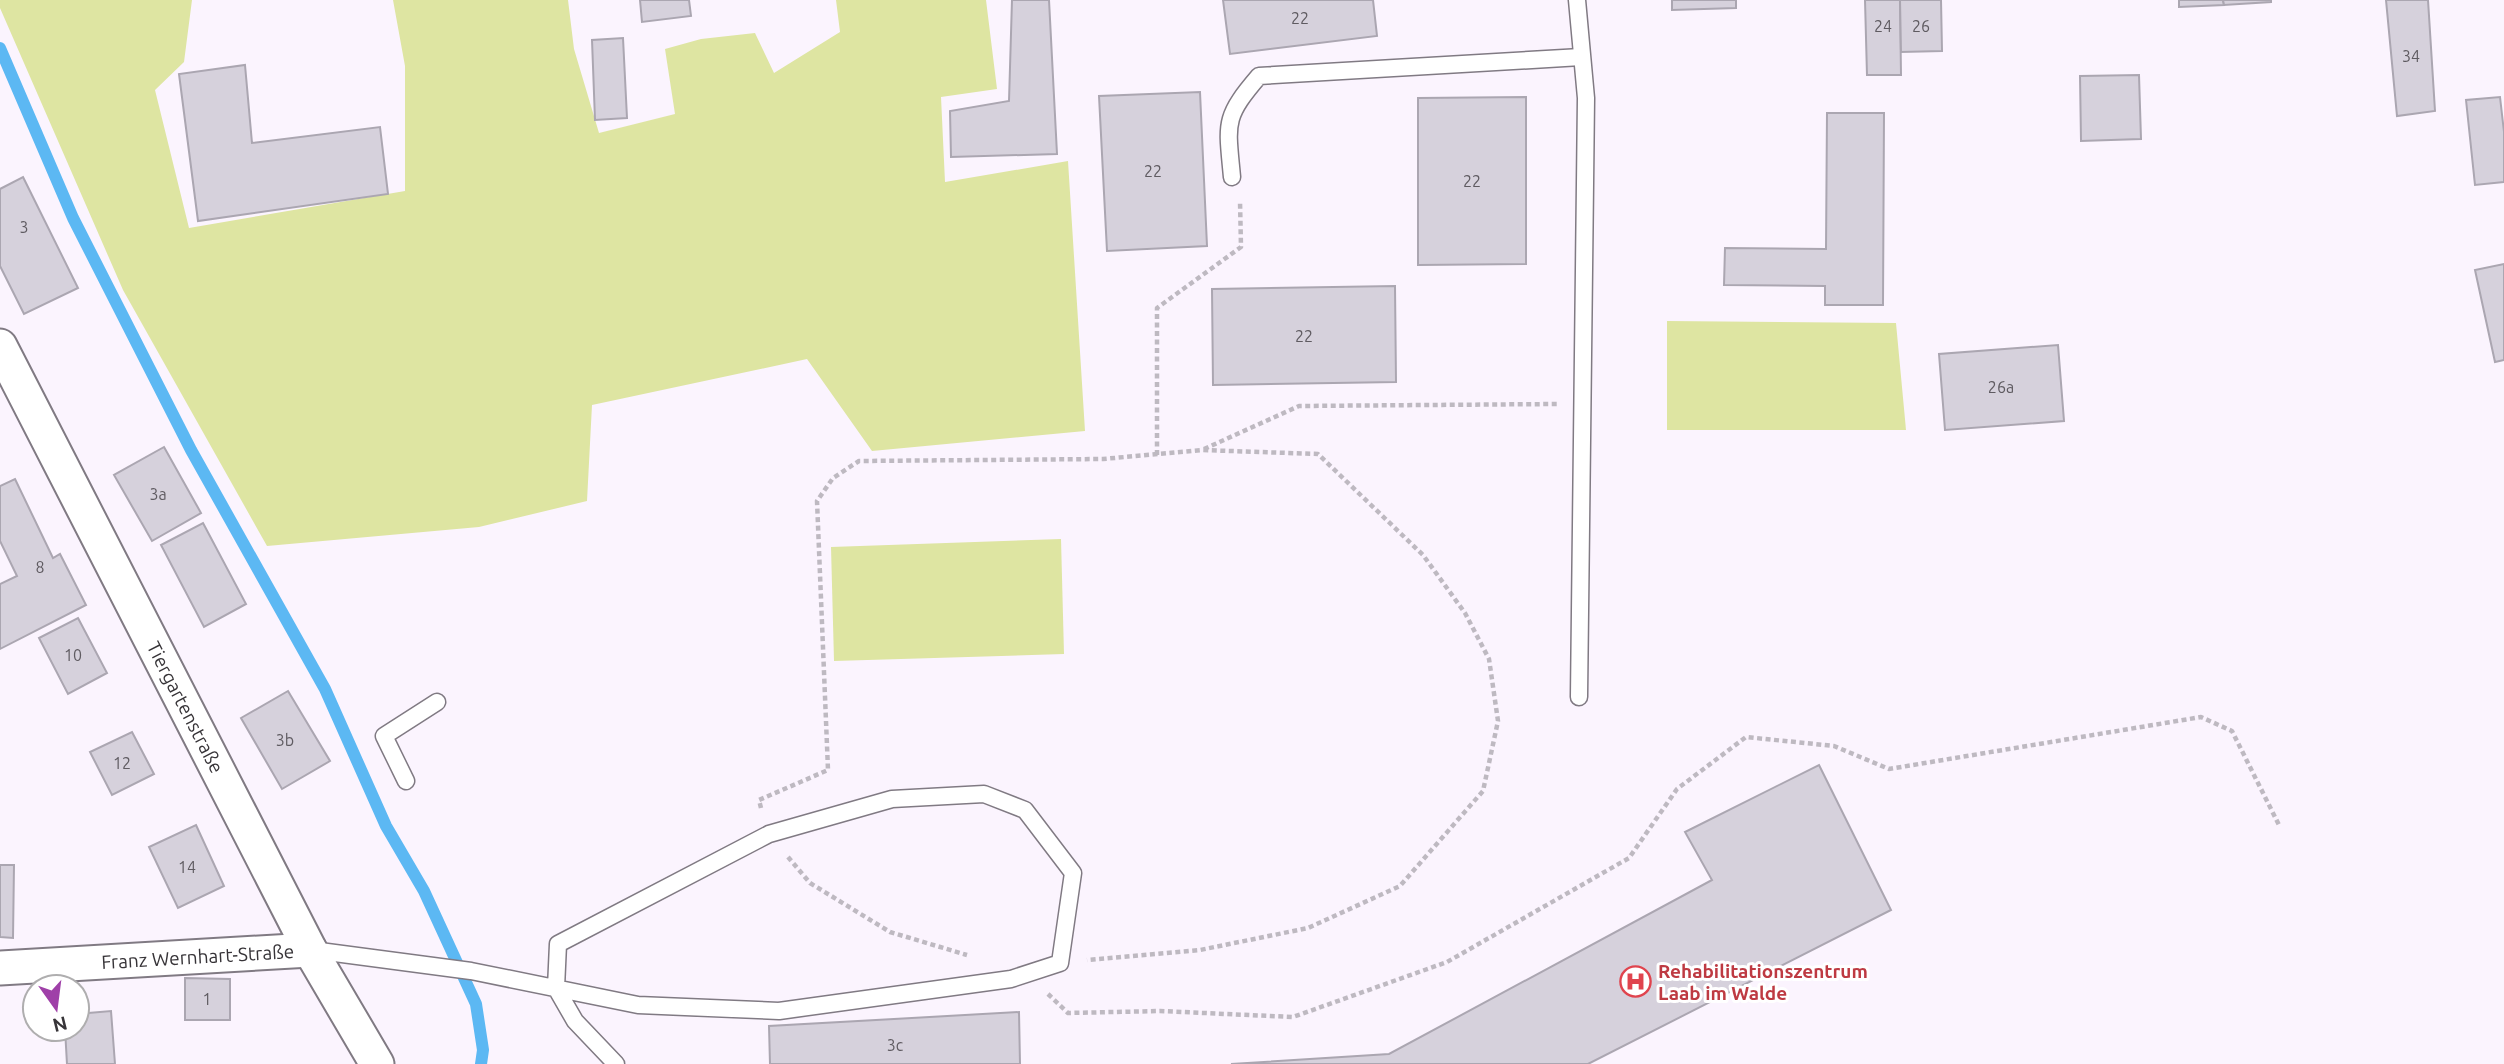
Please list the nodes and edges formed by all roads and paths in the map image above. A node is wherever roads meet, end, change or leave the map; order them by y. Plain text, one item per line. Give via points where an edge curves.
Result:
1 (1577, 0) edge
2 (1581, 57) junction
3 (1231, 177) joint
4 (0, 346) edge
5 (1582, 403) junction
6 (1202, 450) junction
7 (1157, 455) junction
8 (1578, 697) dead end
9 (437, 702) dead end
10 (407, 781) dead end
11 (2279, 825) dead end
12 (769, 834) junction
13 (310, 950) junction
14 (1060, 962) junction
15 (0, 968) edge
16 (1019, 976) junction
17 (556, 988) junction
18 (377, 1064) edge
19 (617, 1064) edge

1 - 2 lane
2 - 3 lane via 1259,76 1234,104 1228,130
2 - 5 lane via 1586,98
3 - 7 path via 1240,189 1241,247 1157,308
4 - 13 street, Tiergartenstraße
5 - 6 path via 1299,406
5 - 8 lane
6 - 7 path
6 - 14 path via 1318,454 1423,555 1465,613 1489,659 1498,721 1483,791 1400,887 1308,928 1200,950
7 - 12 path via 859,461 833,478 817,501 828,770 759,800
9 - 10 lane via 384,736
11 - 16 path via 2232,731 2201,717 1889,769 1834,746 1746,737 1677,789 1629,858 1447,962 1293,1017 1160,1011 1068,1013
12 - 14 lane via 892,799 984,794 1025,810 1073,873
12 - 16 path via 810,883 890,932 978,958
12 - 17 lane via 558,944
13 - 15 street, Franz Wernhart-Straße
13 - 17 lane via 471,971
13 - 18 street, Tiergartenstraße
14 - 16 lane
16 - 17 lane via 779,1011 638,1004
17 - 19 lane via 575,1021

